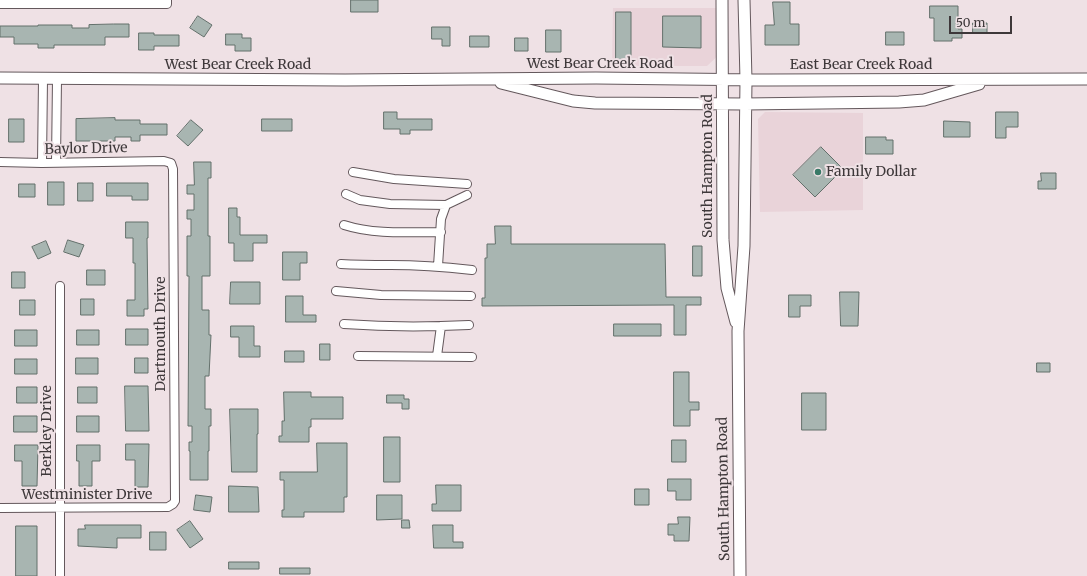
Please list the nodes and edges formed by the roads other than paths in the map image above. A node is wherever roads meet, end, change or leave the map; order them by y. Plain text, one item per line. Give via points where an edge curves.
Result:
1 (722, 0) edge
2 (744, 0) edge
3 (167, 2) edge
4 (0, 4) edge
5 (0, 78) edge
6 (57, 78) junction
7 (43, 79) junction
8 (477, 79) junction
9 (723, 79) junction
10 (999, 79) junction
11 (746, 80) junction
12 (1087, 80) edge
13 (722, 103) junction
14 (745, 104) junction
15 (0, 162) edge
16 (56, 162) junction
17 (42, 163) junction
18 (171, 163) joint
19 (353, 172) dead end
20 (467, 184) dead end
21 (346, 194) dead end
22 (466, 194) dead end
23 (446, 205) junction
24 (344, 225) dead end
25 (441, 232) junction
26 (341, 264) dead end
27 (438, 266) junction
28 (472, 270) dead end
29 (60, 286) dead end
30 (336, 291) dead end
31 (471, 296) dead end
32 (344, 324) dead end
33 (469, 324) dead end
34 (441, 326) junction
35 (738, 331) junction
36 (358, 356) dead end
37 (437, 356) junction
38 (472, 357) dead end
39 (173, 504) joint
40 (0, 508) edge
41 (60, 508) junction
42 (60, 576) edge
43 (740, 576) edge

1 - 9 main road, South Hampton Road
2 - 11 main road, South Hampton Road
3 - 4 street
5 - 7 main road, West Bear Creek Road
6 - 7 main road, West Bear Creek Road
6 - 8 main road, West Bear Creek Road
6 - 16 street
7 - 17 street
8 - 9 main road, West Bear Creek Road
8 - 13 main road, West Bear Creek Road via 573,101
9 - 11 main road, East Bear Creek Road
9 - 13 main road, South Hampton Road
10 - 11 main road, East Bear Creek Road
10 - 12 main road, East Bear Creek Road
10 - 14 main road, East Bear Creek Road via 924,100
11 - 14 main road, South Hampton Road
13 - 14 main road, West Bear Creek Road
13 - 35 main road, South Hampton Road via 723,240 727,288
14 - 35 main road, South Hampton Road via 744,246
15 - 17 street, Baylor Drive
16 - 17 street, Baylor Drive
16 - 18 street, Baylor Drive
18 - 39 street, Dartmouth Drive via 175,500
19 - 20 street via 394,179
21 - 23 street via 360,200 390,204
22 - 23 street
23 - 25 street via 441,219
24 - 25 street via 381,232
25 - 27 street
26 - 27 street
27 - 28 street
29 - 41 street, Berkley Drive
30 - 31 street via 381,295
32 - 34 street
33 - 34 street
34 - 37 street
35 - 43 main road, South Hampton Road
36 - 37 street
37 - 38 street
39 - 41 street, Westminister Drive via 168,507
40 - 41 street, Westminister Drive
41 - 42 street, Berkley Drive

